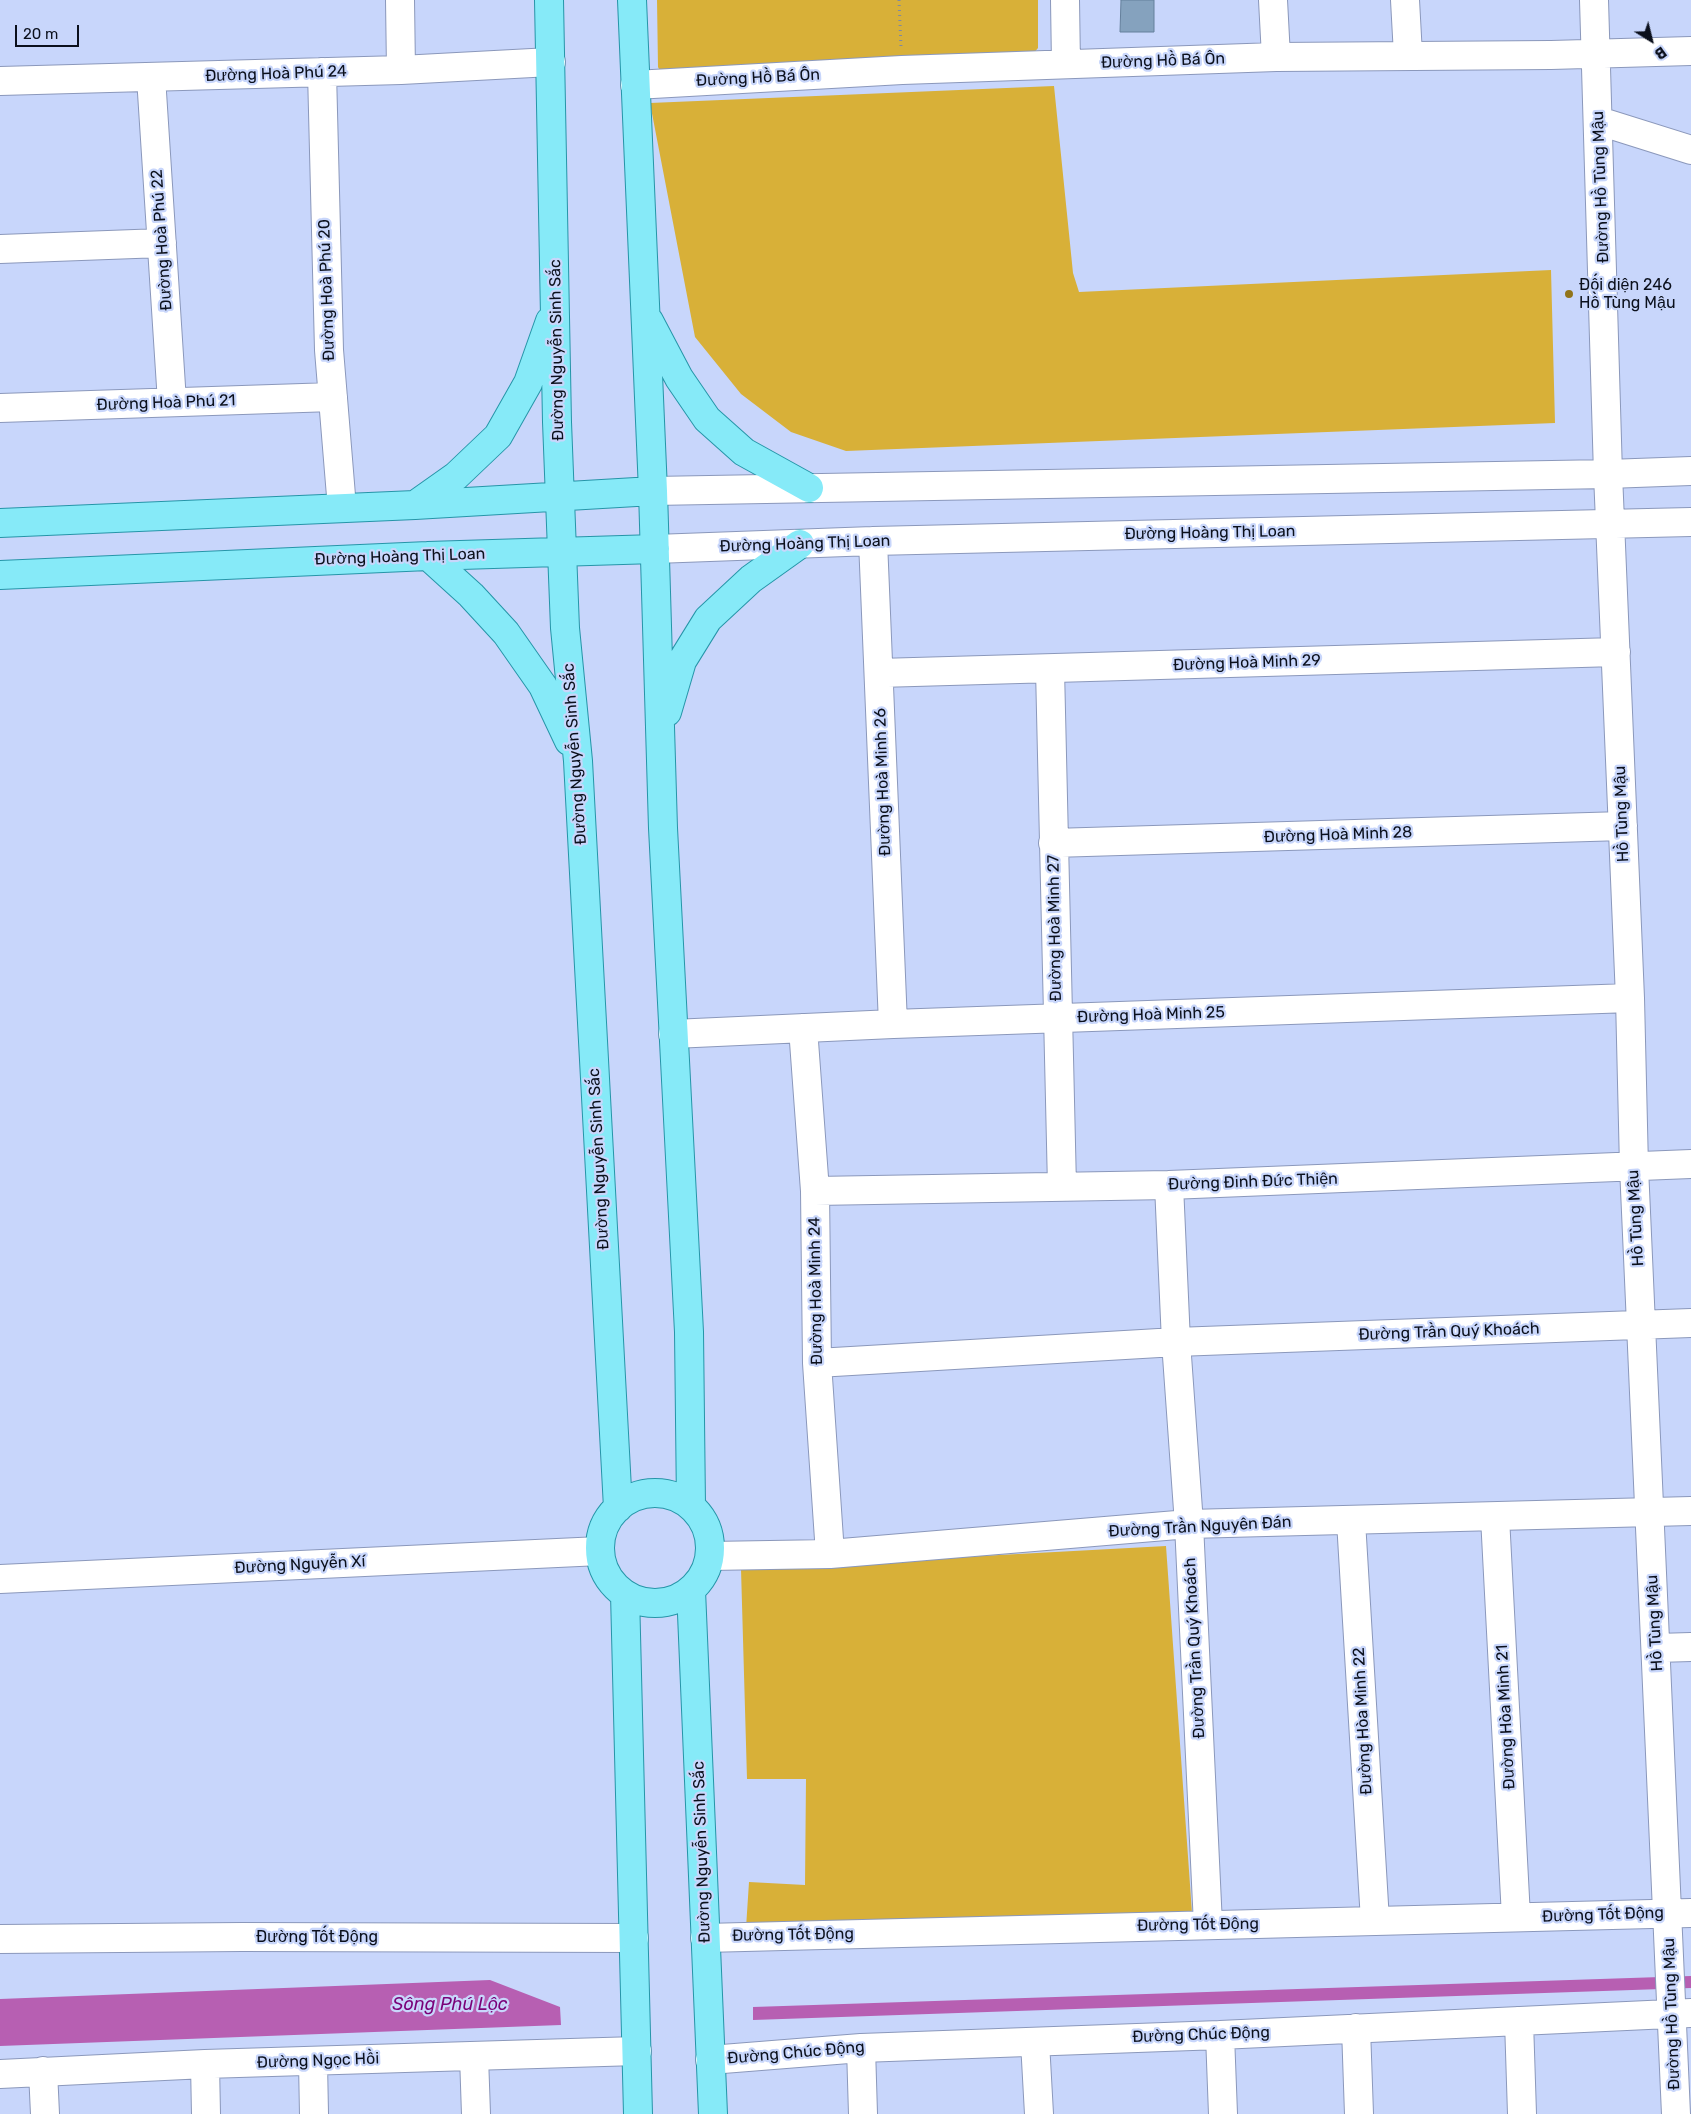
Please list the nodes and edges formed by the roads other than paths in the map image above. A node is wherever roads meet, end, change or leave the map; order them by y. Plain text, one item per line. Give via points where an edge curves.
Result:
1 (400, 0) edge
2 (549, 0) edge
3 (632, 0) edge
4 (1065, 0) edge
5 (1273, 0) edge
6 (1405, 0) edge
7 (1594, 0) edge
8 (1691, 50) edge
9 (1596, 54) junction
10 (1408, 55) junction
11 (1276, 57) junction
12 (551, 62) junction
13 (1066, 64) junction
14 (401, 70) junction
15 (322, 72) junction
16 (151, 77) junction
17 (0, 82) edge
18 (635, 85) junction
19 (1599, 121) junction
20 (1691, 150) edge
21 (162, 243) junction
22 (0, 249) edge
23 (556, 303) junction
24 (645, 313) junction
25 (333, 397) junction
26 (172, 402) junction
27 (0, 408) edge
28 (1691, 471) edge
29 (1608, 474) junction
30 (808, 488) junction
31 (653, 491) junction
32 (560, 495) junction
33 (415, 505) junction
34 (342, 508) junction
35 (1691, 522) edge
36 (0, 523) edge
37 (1610, 524) junction
38 (873, 541) junction
39 (800, 544) junction
40 (655, 550) junction
41 (562, 552) junction
42 (428, 556) junction
43 (0, 575) edge
44 (1616, 652) junction
45 (1050, 669) junction
46 (879, 673) junction
47 (660, 737) junction
48 (578, 760) junction
49 (1623, 826) junction
50 (1053, 843) junction
51 (1630, 998) junction
52 (1057, 1018) junction
53 (893, 1024) junction
54 (804, 1028) junction
55 (673, 1034) junction
56 (1691, 1164) edge
57 (1634, 1167) junction
58 (1169, 1185) junction
59 (1062, 1187) junction
60 (815, 1191) junction
61 (1691, 1323) edge
62 (1642, 1325) junction
63 (1176, 1342) junction
64 (817, 1363) junction
65 (691, 1506) junction
66 (618, 1508) junction
67 (1691, 1511) edge
68 (1650, 1514) junction
69 (1496, 1517) junction
70 (1351, 1521) junction
71 (1189, 1524) junction
72 (600, 1551) junction
73 (830, 1554) junction
74 (710, 1556) junction
75 (0, 1579) edge
76 (691, 1590) junction
77 (625, 1594) junction
78 (1657, 1648) junction
79 (1691, 1648) edge
80 (1676, 1916) edge
81 (1516, 1917) junction
82 (1375, 1921) junction
83 (1208, 1925) junction
84 (634, 1938) junction
85 (705, 1938) junction
86 (0, 1940) edge
87 (1678, 2011) edge
88 (1519, 2022) junction
89 (1356, 2028) junction
90 (1220, 2036) junction
91 (1035, 2042) junction
92 (861, 2048) junction
93 (637, 2051) junction
94 (474, 2056) junction
95 (710, 2060) junction
96 (312, 2062) junction
97 (205, 2064) junction
98 (43, 2071) junction
99 (0, 2074) edge
100 (45, 2114) edge
101 (206, 2114) edge
102 (314, 2114) edge
103 (476, 2114) edge
104 (638, 2114) edge
105 (712, 2114) edge
106 (863, 2114) edge
107 (1039, 2114) edge
108 (1223, 2114) edge
109 (1359, 2114) edge
110 (1522, 2114) edge
111 (1676, 2114) edge

1 - 14 street
2 - 12 main road, Đường Nguyễn Sinh Sắc
3 - 18 main road
4 - 13 street
5 - 11 street
6 - 10 street
7 - 9 street, Đường Hồ Tùng Mậu
8 - 9 street, Đường Hồ Bá Ôn
9 - 10 street, Đường Hồ Bá Ôn
9 - 19 street, Đường Hồ Tùng Mậu
10 - 11 street, Đường Hồ Bá Ôn
11 - 13 street, Đường Hồ Bá Ôn
12 - 14 street, Đường Hoà Phú 24
12 - 23 main road, Đường Nguyễn Sinh Sắc
13 - 18 street, Đường Hồ Bá Ôn
14 - 15 street, Đường Hoà Phú 24
15 - 16 street, Đường Hoà Phú 24
15 - 25 street, Đường Hoà Phú 20 via 325,240
16 - 17 street, Đường Hoà Phú 24
16 - 21 street, Đường Hoà Phú 22
18 - 24 main road
19 - 20 street
19 - 29 street, Đường Hồ Tùng Mậu
21 - 22 street
21 - 26 street, Đường Hoà Phú 22
23 - 32 main road, Đường Nguyễn Sinh Sắc
23 - 33 main road via 528,383 498,436 456,476
24 - 30 main road via 678,378 707,419 744,452
24 - 31 main road
25 - 26 street, Đường Hoà Phú 21
25 - 34 street, Đường Hoà Phú 20
26 - 27 street, Đường Hoà Phú 21
28 - 29 street
29 - 30 street
29 - 37 street, Đường Hồ Tùng Mậu
30 - 31 street
31 - 32 main road
31 - 40 main road
32 - 33 main road
32 - 41 main road, Đường Nguyễn Sinh Sắc
33 - 34 main road
34 - 36 main road
35 - 37 street, Đường Hoàng Thị Loan
37 - 38 street, Đường Hoàng Thị Loan
37 - 44 street, Hồ Tùng Mậu
38 - 39 street, Đường Hoàng Thị Loan
38 - 46 street, Đường Hoà Minh 26
39 - 40 street, Đường Hoàng Thị Loan
39 - 47 main road via 751,579 708,619 682,661
40 - 41 main road, Đường Hoàng Thị Loan
40 - 47 main road
41 - 42 main road, Đường Hoàng Thị Loan
41 - 48 main road, Đường Nguyễn Sinh Sắc via 565,628
42 - 43 main road, Đường Hoàng Thị Loan
42 - 48 main road via 506,633 543,686
44 - 45 street, Đường Hoà Minh 29
44 - 49 street, Hồ Tùng Mậu
45 - 46 street, Đường Hoà Minh 29
45 - 50 street, Đường Hoà Minh 27
46 - 53 street, Đường Hoà Minh 26
47 - 55 main road
48 - 66 main road, Đường Nguyễn Sinh Sắc
49 - 50 street, Đường Hoà Minh 28
49 - 51 street, Hồ Tùng Mậu
50 - 52 street, Đường Hoà Minh 27
51 - 52 street, Đường Hoà Minh 25
51 - 57 street, Hồ Tùng Mậu
52 - 53 street, Đường Hoà Minh 25
52 - 59 street, Đường Hoà Minh 27
53 - 54 street, Đường Hoà Minh 25
54 - 55 street, Đường Hoà Minh 25
54 - 60 street, Đường Hoà Minh 24
55 - 65 main road via 689,1332
56 - 57 street, Đường Đinh Đức Thiện
57 - 58 street, Đường Đinh Đức Thiện
57 - 62 street, Hồ Tùng Mậu
58 - 59 street, Đường Đinh Đức Thiện
58 - 63 street, Đường Trần Quý Khoách
59 - 60 street, Đường Đinh Đức Thiện
60 - 64 street, Đường Hoà Minh 24
61 - 62 street, Đường Trần Quý Khoách
62 - 63 street, Đường Trần Quý Khoách
62 - 68 street, Hồ Tùng Mậu
63 - 64 street, Đường Trần Quý Khoách
63 - 71 street, Đường Trần Quý Khoách
64 - 73 street, Đường Hoà Minh 24
65 - 66 main road via 670,1496 646,1494
65 - 74 main road via 703,1520
66 - 72 main road via 608,1520
67 - 68 street, Đường Trần Nguyên Đán
68 - 69 street, Đường Trần Nguyên Đán
68 - 78 street, Hồ Tùng Mậu
69 - 70 street, Đường Trần Nguyên Đán
69 - 81 street, Đường Hòa Minh 21
70 - 71 street, Đường Trần Nguyên Đán
70 - 82 street, Đường Hòa Minh 22
71 - 73 street, Đường Trần Nguyên Đán
71 - 83 street, Đường Trần Quý Khoách
72 - 75 street, Đường Nguyễn Xí
72 - 77 main road via 607,1575
73 - 74 street, Đường Trần Nguyên Đán
74 - 76 main road via 700,1580
76 - 77 main road via 679,1598 652,1603
76 - 85 main road, Đường Nguyễn Sinh Sắc
77 - 84 main road
78 - 79 street
78 - 80 street, Hồ Tùng Mậu
80 - 81 street, Đường Tốt Động
80 - 87 street, Đường Hồ Tùng Mậu
81 - 82 street, Đường Tốt Động
82 - 83 street, Đường Tốt Động
83 - 85 street, Đường Tốt Động
84 - 86 street, Đường Tốt Động
84 - 93 main road
85 - 95 main road, Đường Nguyễn Sinh Sắc
87 - 88 street, Đường Chúc Động
87 - 111 street, Đường Hồ Tùng Mậu
88 - 89 street, Đường Chúc Động
88 - 110 street
89 - 90 street, Đường Chúc Động
89 - 109 street
90 - 91 street, Đường Chúc Động
90 - 108 street
91 - 92 street, Đường Chúc Động
91 - 107 street
92 - 95 street, Đường Chúc Động
92 - 106 street
93 - 94 street, Đường Ngọc Hồi
93 - 104 main road
94 - 96 street, Đường Ngọc Hồi
94 - 103 street
95 - 105 main road, Đường Nguyễn Sinh Sắc
96 - 97 street, Đường Ngọc Hồi
96 - 102 street
97 - 98 street, Đường Ngọc Hồi
97 - 101 street
98 - 99 street, Đường Ngọc Hồi
98 - 100 street

